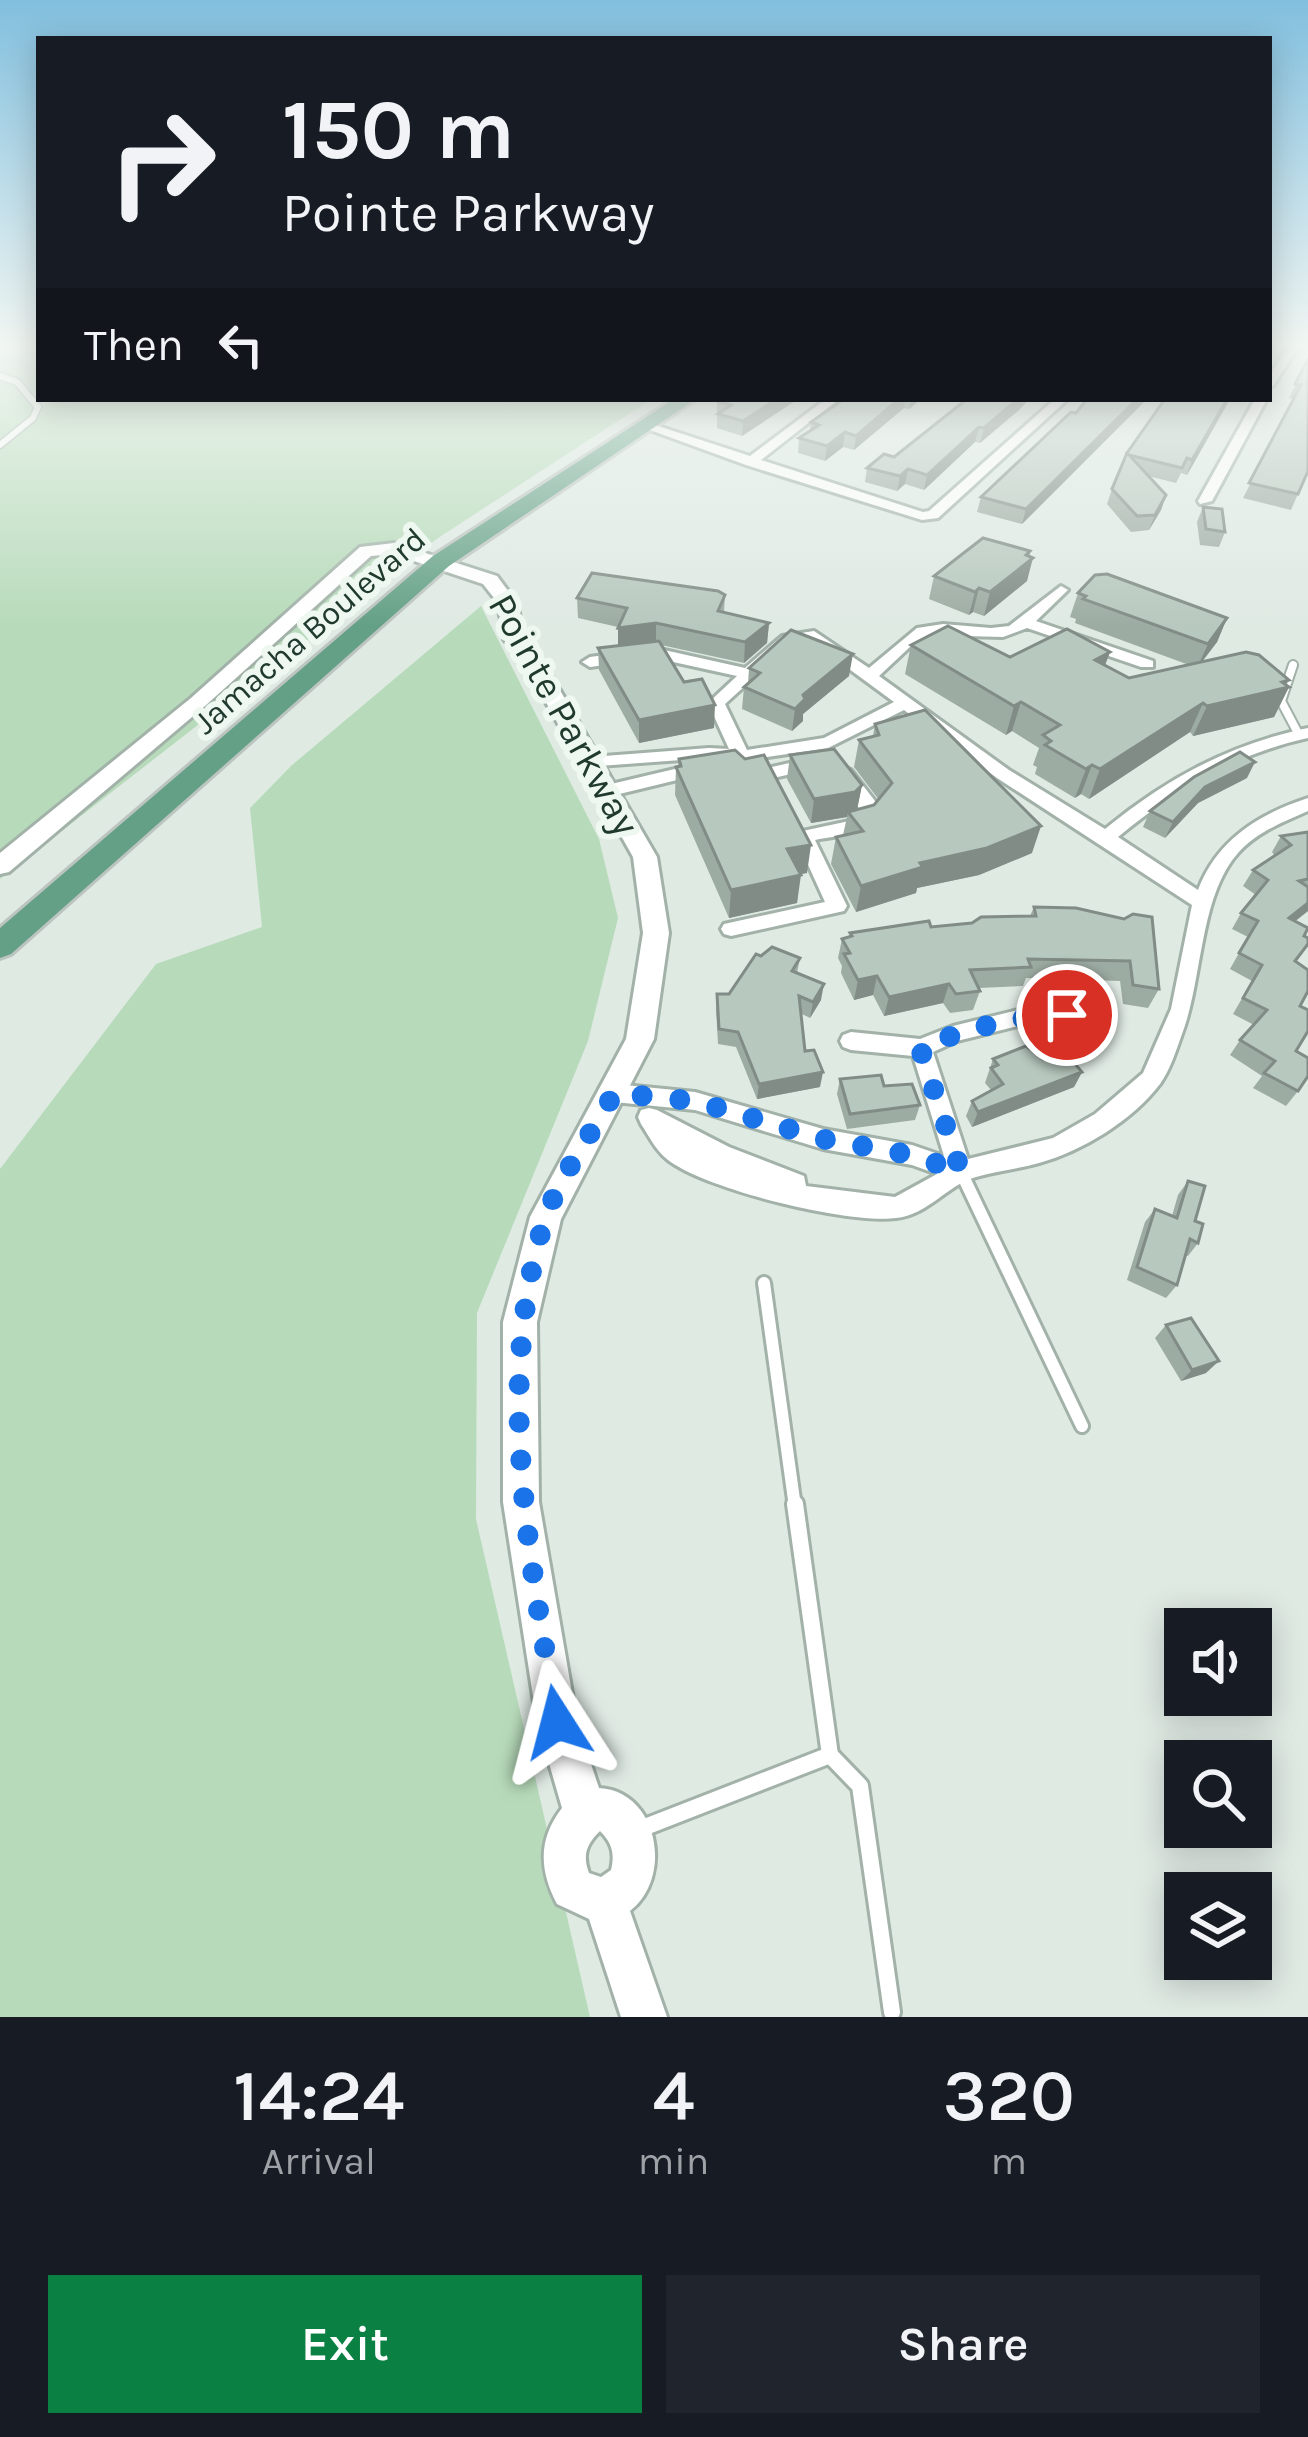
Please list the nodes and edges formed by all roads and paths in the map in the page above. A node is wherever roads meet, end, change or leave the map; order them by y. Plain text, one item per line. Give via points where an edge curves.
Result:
1 (625, 439) edge
2 (684, 439) edge
3 (779, 439) edge
4 (1017, 439) edge
5 (1239, 439) edge
6 (750, 461) junction
7 (1204, 501) dead end
8 (441, 562) junction
9 (1061, 590) dead end
10 (1027, 623) junction
11 (590, 662) dead end
12 (1147, 664) dead end
13 (1293, 665) dead end
14 (745, 673) junction
15 (870, 676) junction
16 (907, 702) junction
17 (1304, 734) edge
18 (829, 752) junction
19 (750, 756) junction
20 (591, 763) junction
21 (681, 764) junction
22 (770, 773) junction
23 (607, 791) junction
24 (781, 794) edge
25 (1308, 804) edge
26 (792, 815) edge
27 (804, 836) junction
28 (1106, 838) junction
29 (0, 866) edge
30 (1202, 902) junction
31 (731, 929) dead end
32 (0, 946) edge
33 (1067, 1015) dead end
34 (850, 1041) dead end
35 (920, 1048) junction
36 (614, 1093) junction
37 (961, 1172) junction
38 (764, 1283) dead end
39 (1082, 1426) dead end
40 (830, 1755) junction
41 (584, 1812) junction
42 (632, 1832) junction
43 (604, 1899) junction
44 (892, 2012) dead end
45 (644, 2017) edge

1 - 8 main road, Jamacha Boulevard
2 - 6 street
3 - 6 street
4 - 6 street via 922,516
5 - 7 street
8 - 20 street, Pointe Parkway via 490,580 507,603 514,639
8 - 29 street, Pointe Parkway via 394,548 366,550
8 - 32 main road, Jamacha Boulevard
9 - 10 street
10 - 12 street
10 - 15 street via 1009,633 929,629
11 - 14 street via 655,653
13 - 17 lane via 1281,701
14 - 15 street via 804,634
14 - 19 street via 716,703
15 - 16 street
16 - 18 street
16 - 28 street
17 - 28 street via 1206,766
18 - 19 street
18 - 22 street
18 - 27 street via 872,817
19 - 21 street
19 - 22 street
20 - 21 street
20 - 23 street, Pointe Parkway
21 - 23 street
22 - 24 street
23 - 36 street, Pointe Parkway via 645,857 656,933 640,1039
25 - 30 street via 1243,839 1217,867
26 - 27 street
27 - 31 street via 835,909
28 - 30 street
30 - 37 street via 1182,1015 1152,1077 1079,1135
33 - 35 street via 1026,1016
34 - 35 street
35 - 37 street
36 - 37 street via 695,1101
36 - 37 street via 649,1117 676,1154 760,1187 900,1208
36 - 41 street, Pointe Parkway via 546,1217 520,1322 521,1502 557,1722
37 - 39 lane
38 - 40 lane
40 - 42 lane
40 - 44 lane via 860,1786
41 - 42 street via 620,1815
41 - 43 street via 563,1846 563,1867 572,1886
42 - 43 street via 632,1874
43 - 45 street

